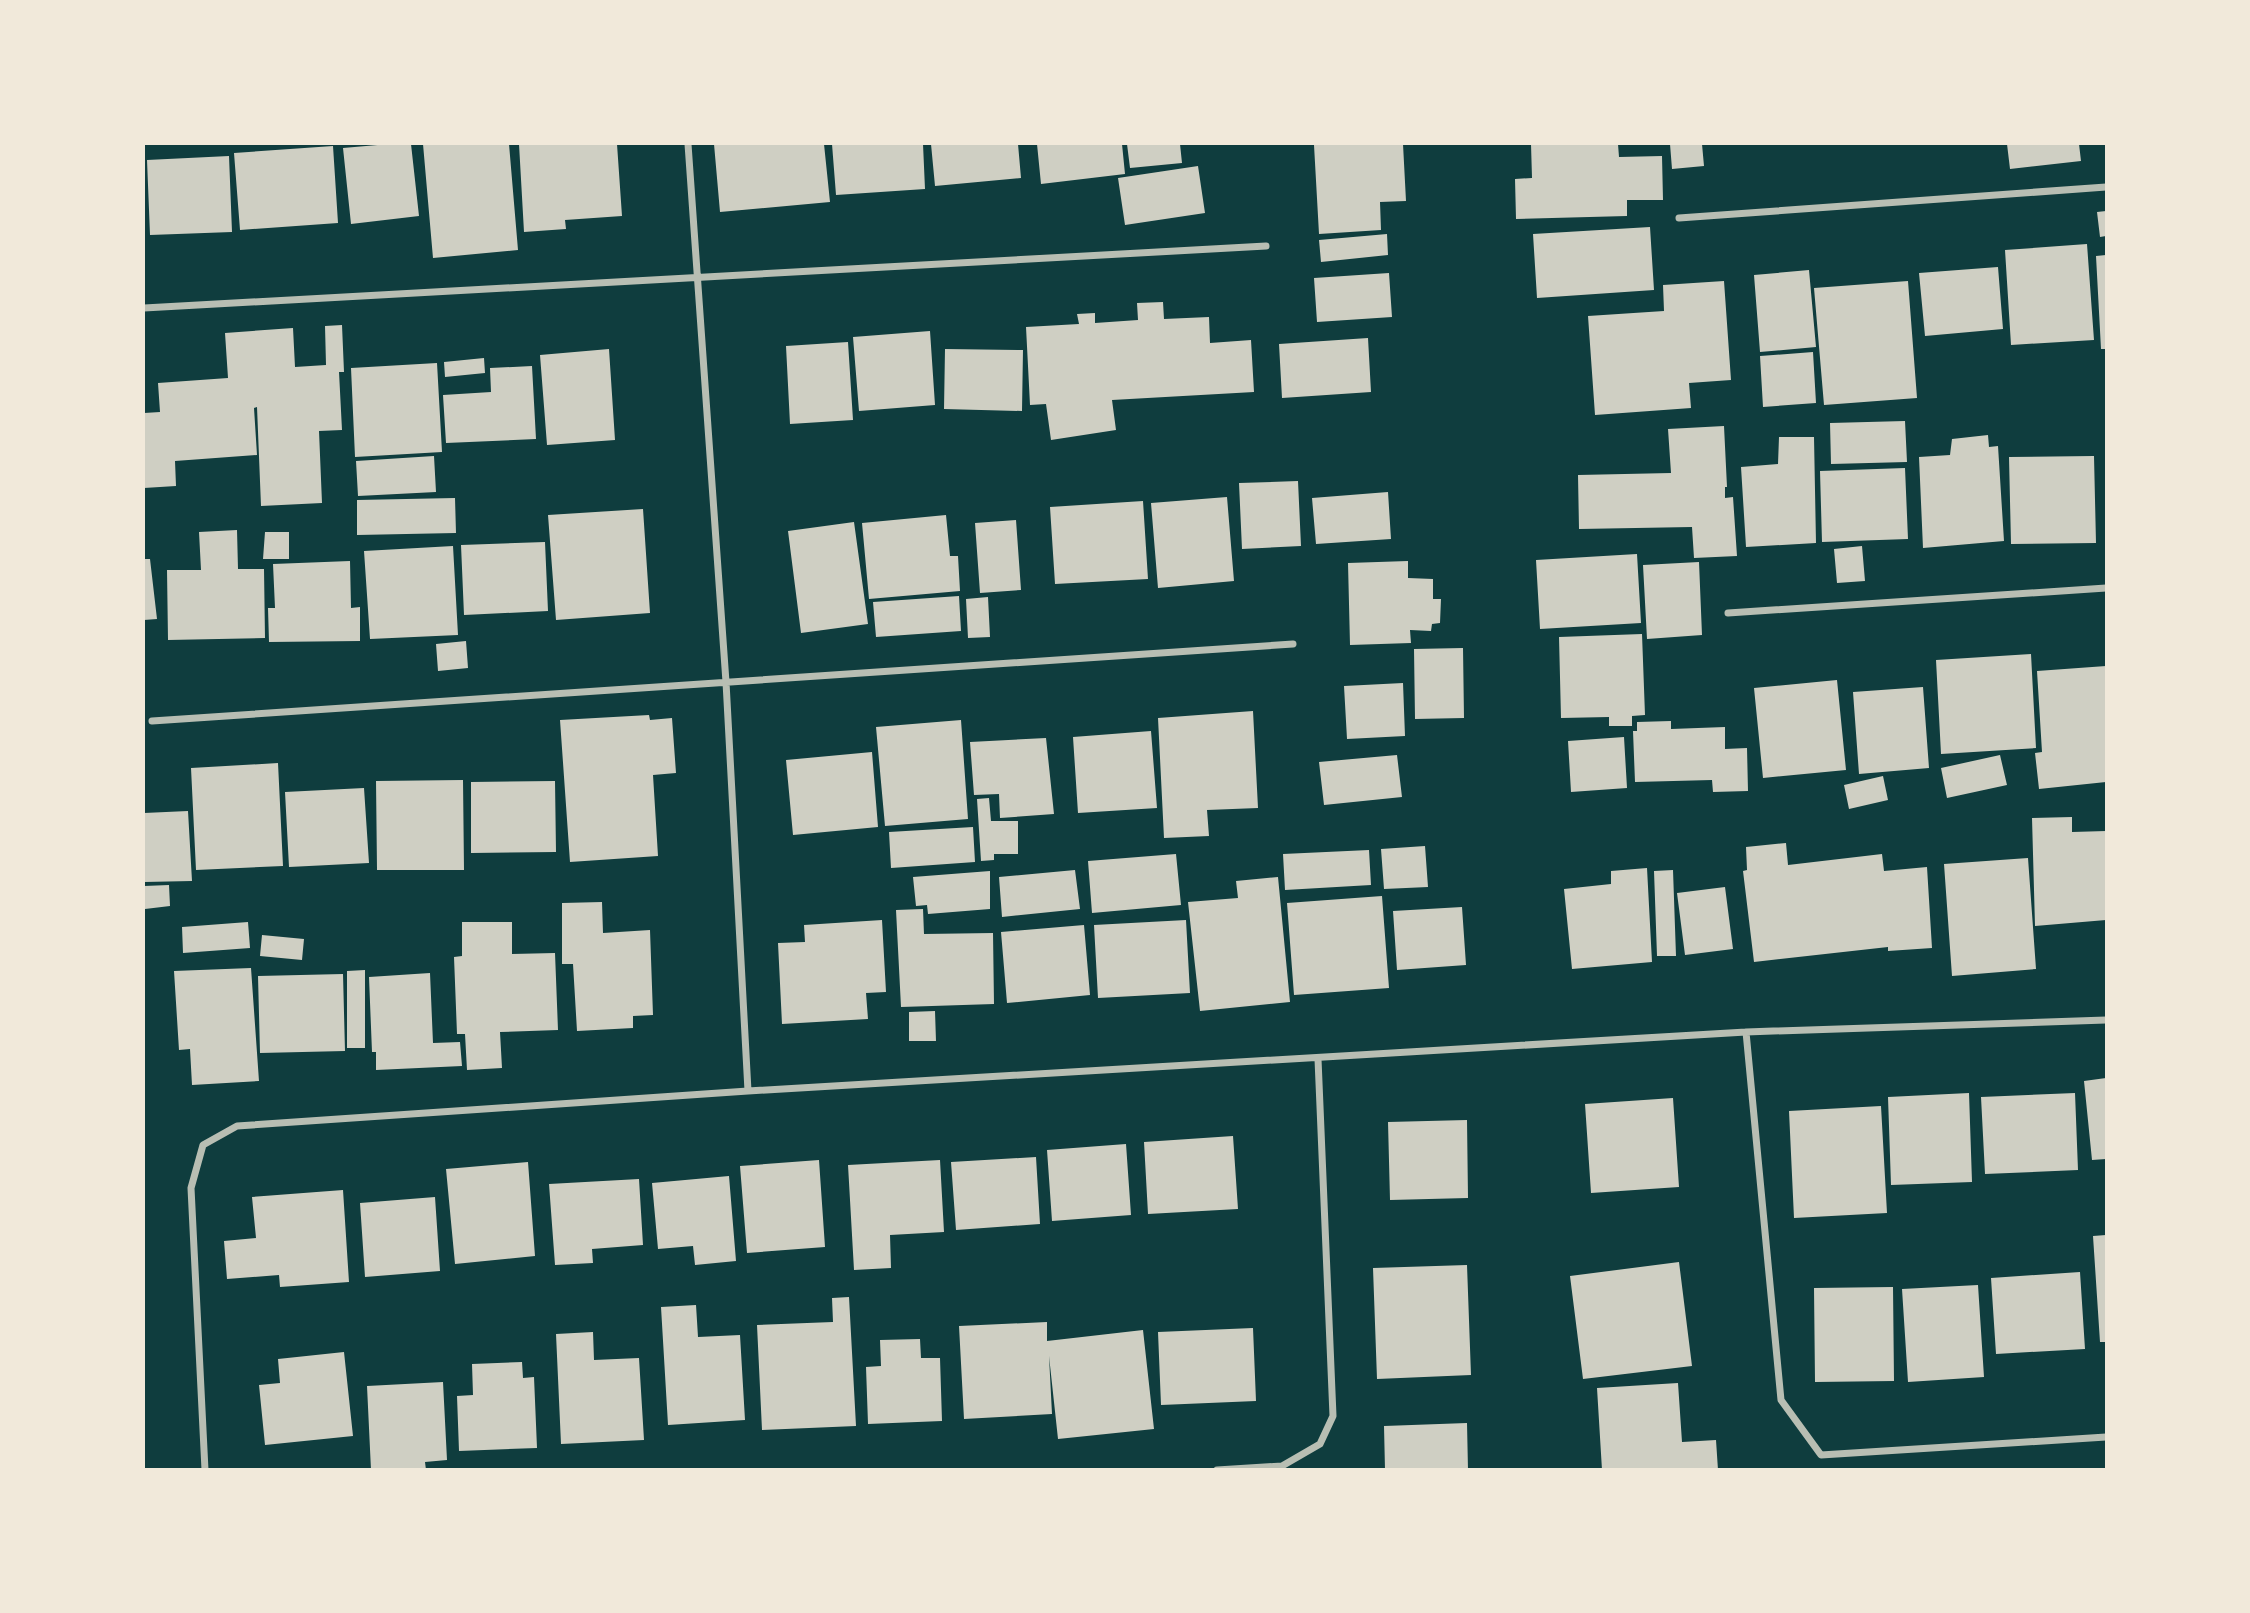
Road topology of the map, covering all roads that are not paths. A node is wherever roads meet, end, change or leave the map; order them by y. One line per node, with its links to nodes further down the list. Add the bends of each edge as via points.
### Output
1 (688, 144): 5 (street)
2 (2106, 187): 3 (street)
3 (1679, 218)
4 (1266, 246): 5 (street)
5 (699, 277): 6 (street); 10 (street)
6 (144, 308)
7 (2106, 588): 8 (street)
8 (1728, 613)
9 (1293, 644): 10 (street)
10 (726, 682): 11 (street); 15 (street)
11 (152, 721)
12 (2106, 1020): 13 (street)
13 (1746, 1032): 14 (street); 16 (street, via 1780,1401 1821,1455)
14 (1318, 1059): 15 (street); 18 (street, via 1334,1416 1320,1444 1282,1466)
15 (748, 1091): 17 (street, via 237,1126 203,1145 191,1188)
16 (2106, 1437)
17 (205, 1469)
18 (1217, 1469)

